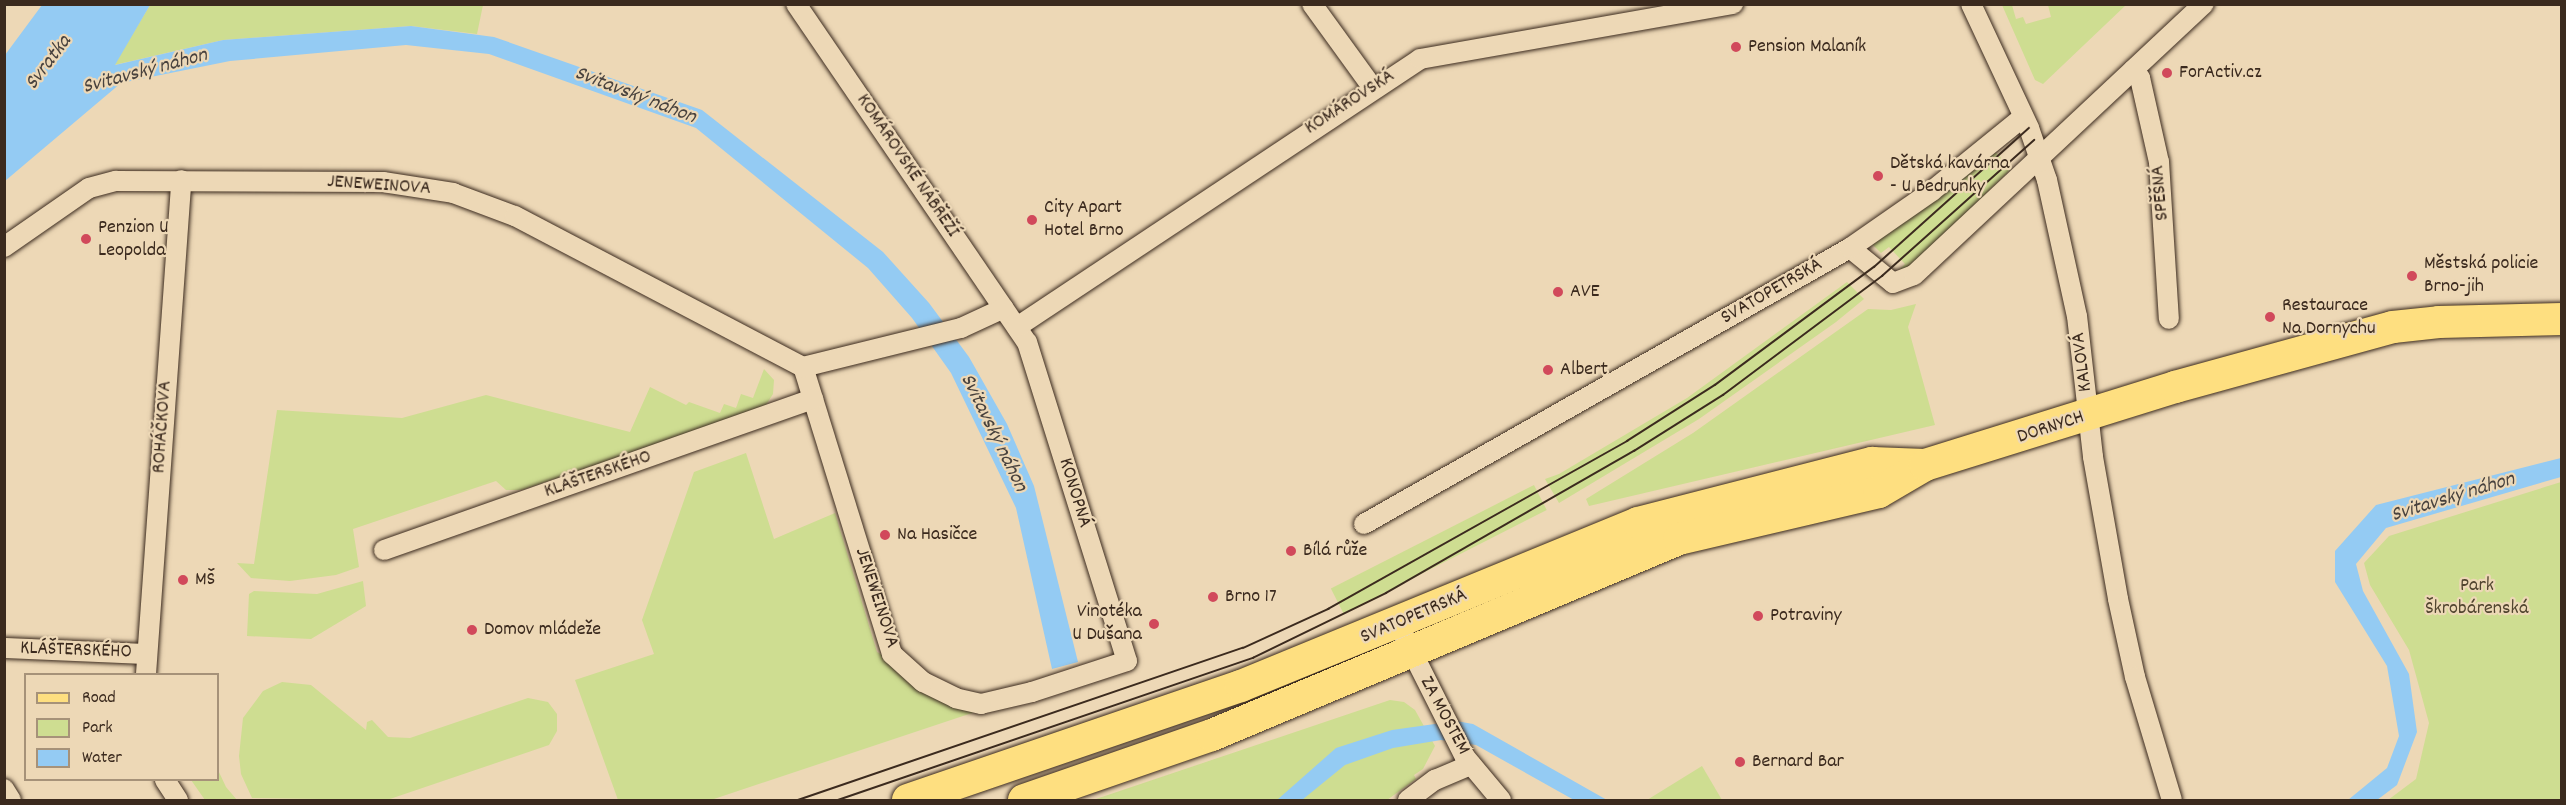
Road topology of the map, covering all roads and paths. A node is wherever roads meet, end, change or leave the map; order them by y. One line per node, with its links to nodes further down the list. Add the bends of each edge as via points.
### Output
1 (796, 4): 13 (street, KOMÁROVSKÉ NÁBŘEŽÍ)
2 (1312, 4): 7 (street)
3 (1733, 4): 7 (street, KOMÁROVSKÁ, via 1420,58)
4 (1971, 4): 8 (street, KALOVÁ)
5 (2204, 4): 6 (street)
6 (2133, 70): 9 (street); 14 (street, SPĚŠNÁ, via 2140,78 2152,123 2161,182)
7 (1372, 87): 16 (street, KOMÁROVSKÁ)
8 (2023, 117): 9 (street, KALOVÁ); 12 (street, SVATOPETRSKÁ, via 1932,191)
9 (2040, 156): 12 (street, via 1905,281 1887,281); 19 (street, KALOVÁ, via 2078,316)
10 (181, 180): 11 (street, JENEWEINOVA, via 116,181 89,188); 17 (street, JENEWEINOVA, via 383,182 453,193 515,216); 26 (street, ROHÁČKOVA)
11 (4, 248)
12 (1850, 248): 21 (street, SVATOPETRSKÁ)
13 (1004, 308): 16 (street, KOMÁROVSKÉ NÁBŘEŽÍ); 17 (street, via 961,328)
14 (2169, 319)
15 (2562, 319): 19 (main road, DORNYCH, via 2393,327)
16 (1017, 327): 27 (street, KONOPNÁ, via 1027,342)
17 (803, 367): 18 (street, JENEWEINOVA)
18 (813, 399): 22 (street, KLÁŠTERSKÉHO); 27 (street, JENEWEINOVA, via 892,654 923,682 956,698 981,704)
19 (2089, 415): 20 (main road, DORNYCH); 38 (street, KALOVÁ, via 2118,599 2135,676)
20 (1925, 465): 23 (main road, DORNYCH, via 1879,492 1679,539); 24 (main road, SVATOPETRSKÁ, via 1872,463 1672,512 1566,550)
21 (1364, 525)
22 (384, 550)
23 (1554, 589): 24 (main road, SVATOPETRSKÁ)
24 (1404, 638): 29 (street, ZA MOSTEM); 34 (main road, SVATOPETRSKÁ, via 1241,686); 35 (main road, SVATOPETRSKÁ, via 1212,735)
25 (4, 648): 26 (street, KLÁŠTERSKÉHO)
26 (147, 654): 28 (street, ROHÁČKOVA)
27 (1127, 661)
28 (146, 673)
29 (1468, 761): 36 (street); 37 (street, ZA MOSTEM)
30 (166, 781): 33 (street)
31 (4, 789): 32 (street)
32 (11, 801)
33 (178, 801)
34 (908, 801)
35 (1024, 801)
36 (1408, 801)
37 (1501, 801)
38 (2172, 801)

